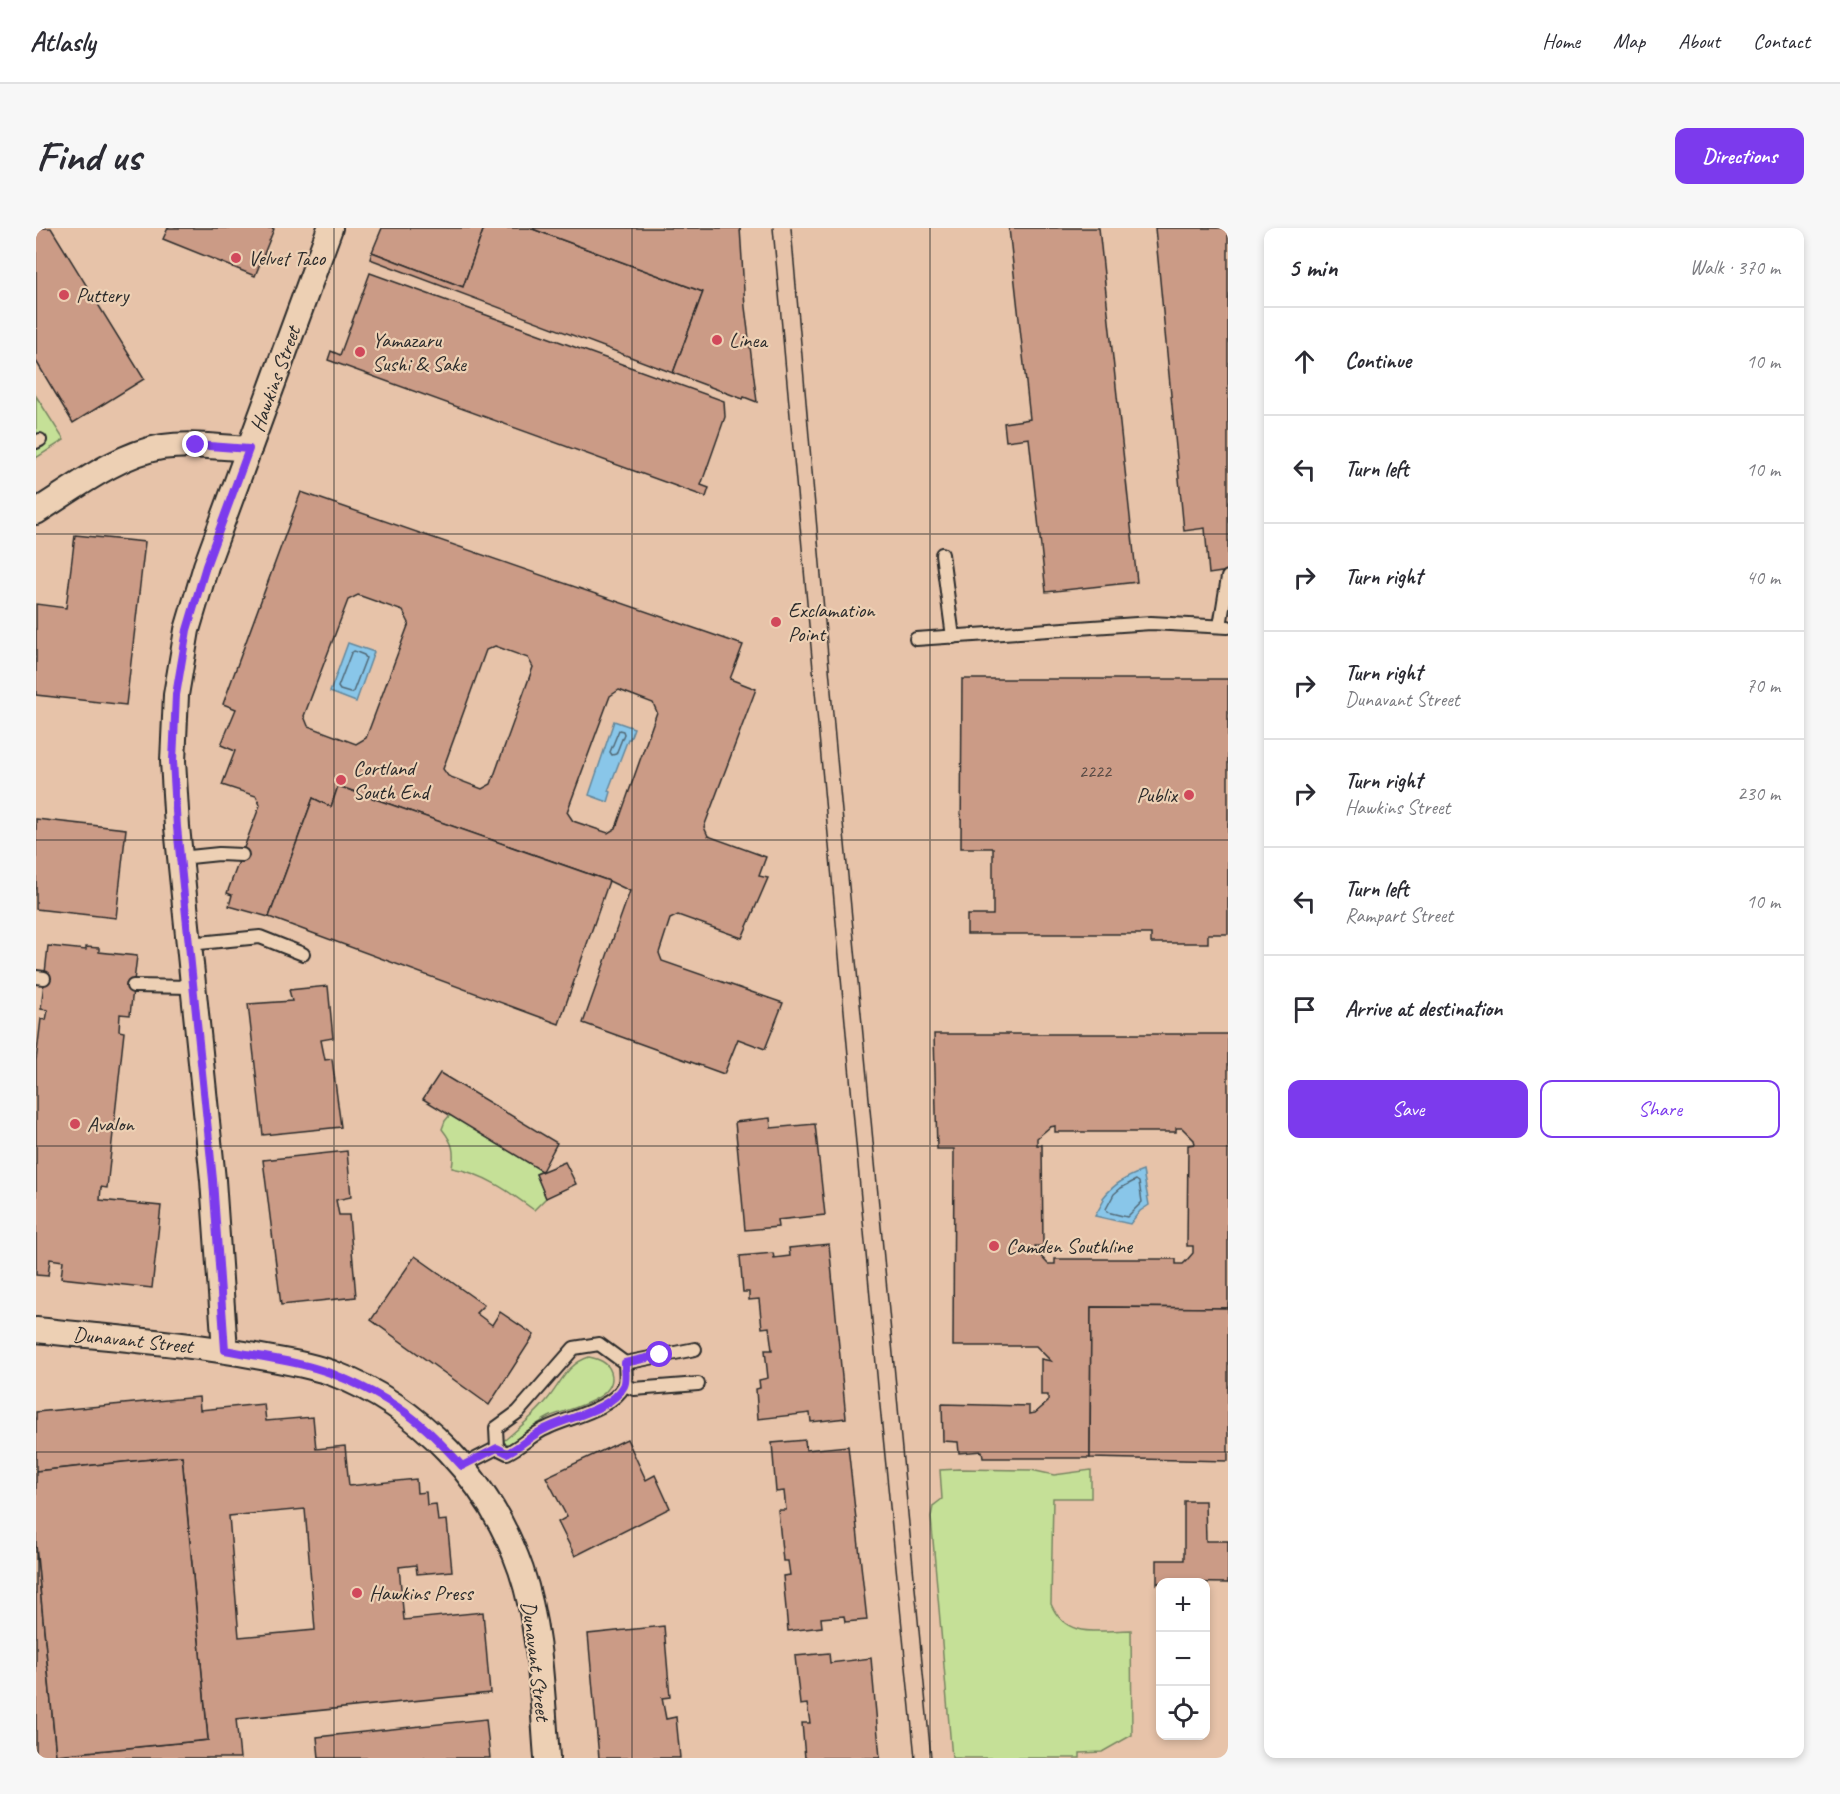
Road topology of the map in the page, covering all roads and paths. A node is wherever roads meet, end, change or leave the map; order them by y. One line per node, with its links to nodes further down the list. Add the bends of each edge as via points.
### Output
1 (330, 228): 2 (street, Hawkins Street)
2 (249, 449): 3 (street, via 196,445 144,452 105,469); 10 (street, Hawkins Street, via 187,630 178,684 173,761)
3 (36, 512)
4 (942, 554): 7 (lane)
5 (1228, 577): 6 (lane)
6 (1224, 626): 7 (lane, via 1151,622)
7 (953, 637): 8 (lane)
8 (916, 639)
9 (242, 855): 10 (lane)
10 (180, 858): 11 (street, Hawkins Street)
11 (189, 944): 12 (lane, via 260,937); 14 (street, Hawkins Street)
12 (303, 954)
13 (133, 986): 14 (lane)
14 (193, 987): 17 (street, Hawkins Street)
15 (36, 1330): 17 (street, Dunavant Street)
16 (695, 1349): 18 (lane)
17 (225, 1350): 22 (street, Dunavant Street, via 331,1373 364,1388 407,1414)
18 (625, 1363): 20 (lane); 21 (lane, via 599,1344 574,1348 518,1412 496,1428)
19 (698, 1384): 20 (lane, via 634,1389)
20 (625, 1385): 21 (lane, via 612,1400 545,1428 519,1448 507,1453)
21 (497, 1448): 22 (lane)
22 (462, 1466): 23 (street, Dunavant Street, via 486,1498 521,1569 534,1621)
23 (548, 1758)

